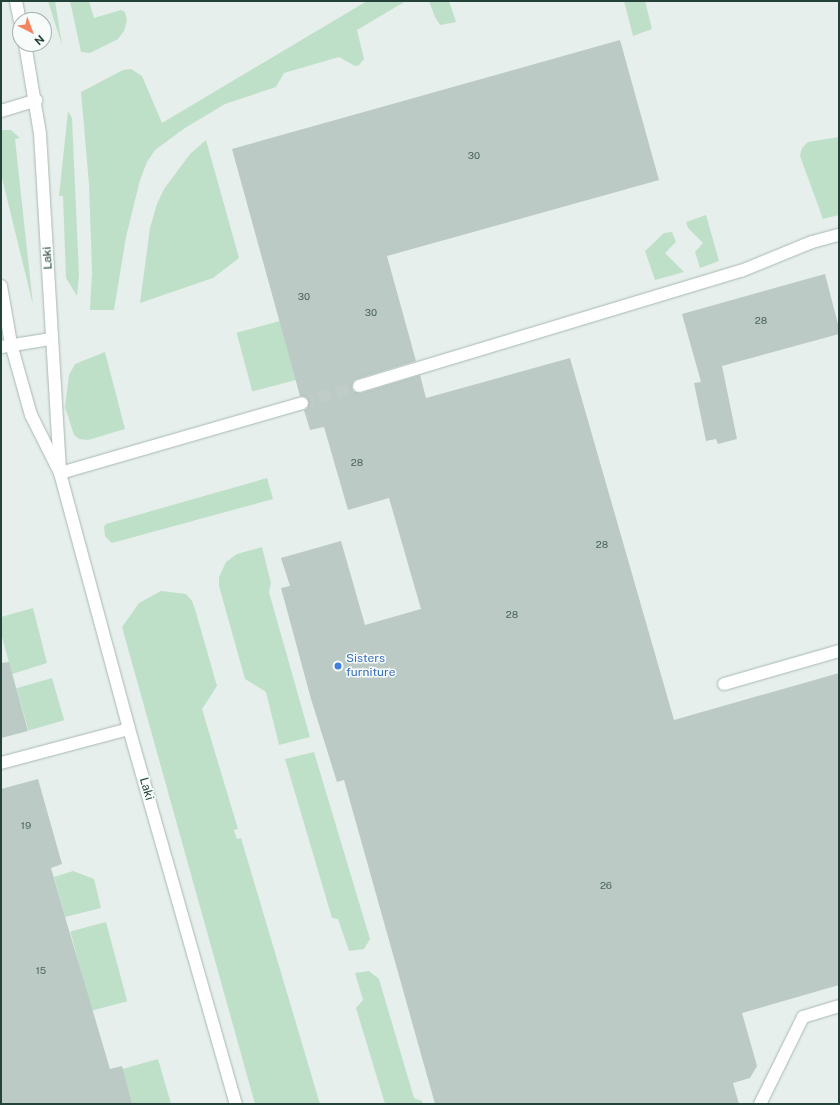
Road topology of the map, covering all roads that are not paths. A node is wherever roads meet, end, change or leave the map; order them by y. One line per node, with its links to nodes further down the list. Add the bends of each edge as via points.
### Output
1 (16, 1): 2 (street)
2 (18, 12)
3 (26, 52): 4 (street, Laki)
4 (36, 100): 5 (street); 8 (street, Laki)
5 (1, 111)
6 (839, 235): 10 (street, via 812,242 741,271)
7 (1, 286): 9 (street, Laki)
8 (51, 339): 9 (street); 12 (street, Laki)
9 (6, 346): 12 (street, Laki, via 31,415)
10 (359, 386)
11 (302, 403): 12 (street)
12 (60, 473): 15 (street, Laki)
13 (839, 651): 14 (street)
14 (724, 684)
15 (129, 729): 16 (street); 18 (street, Laki)
16 (1, 763)
17 (839, 1006): 19 (street, via 803,1017)
18 (236, 1104)
19 (760, 1104)

